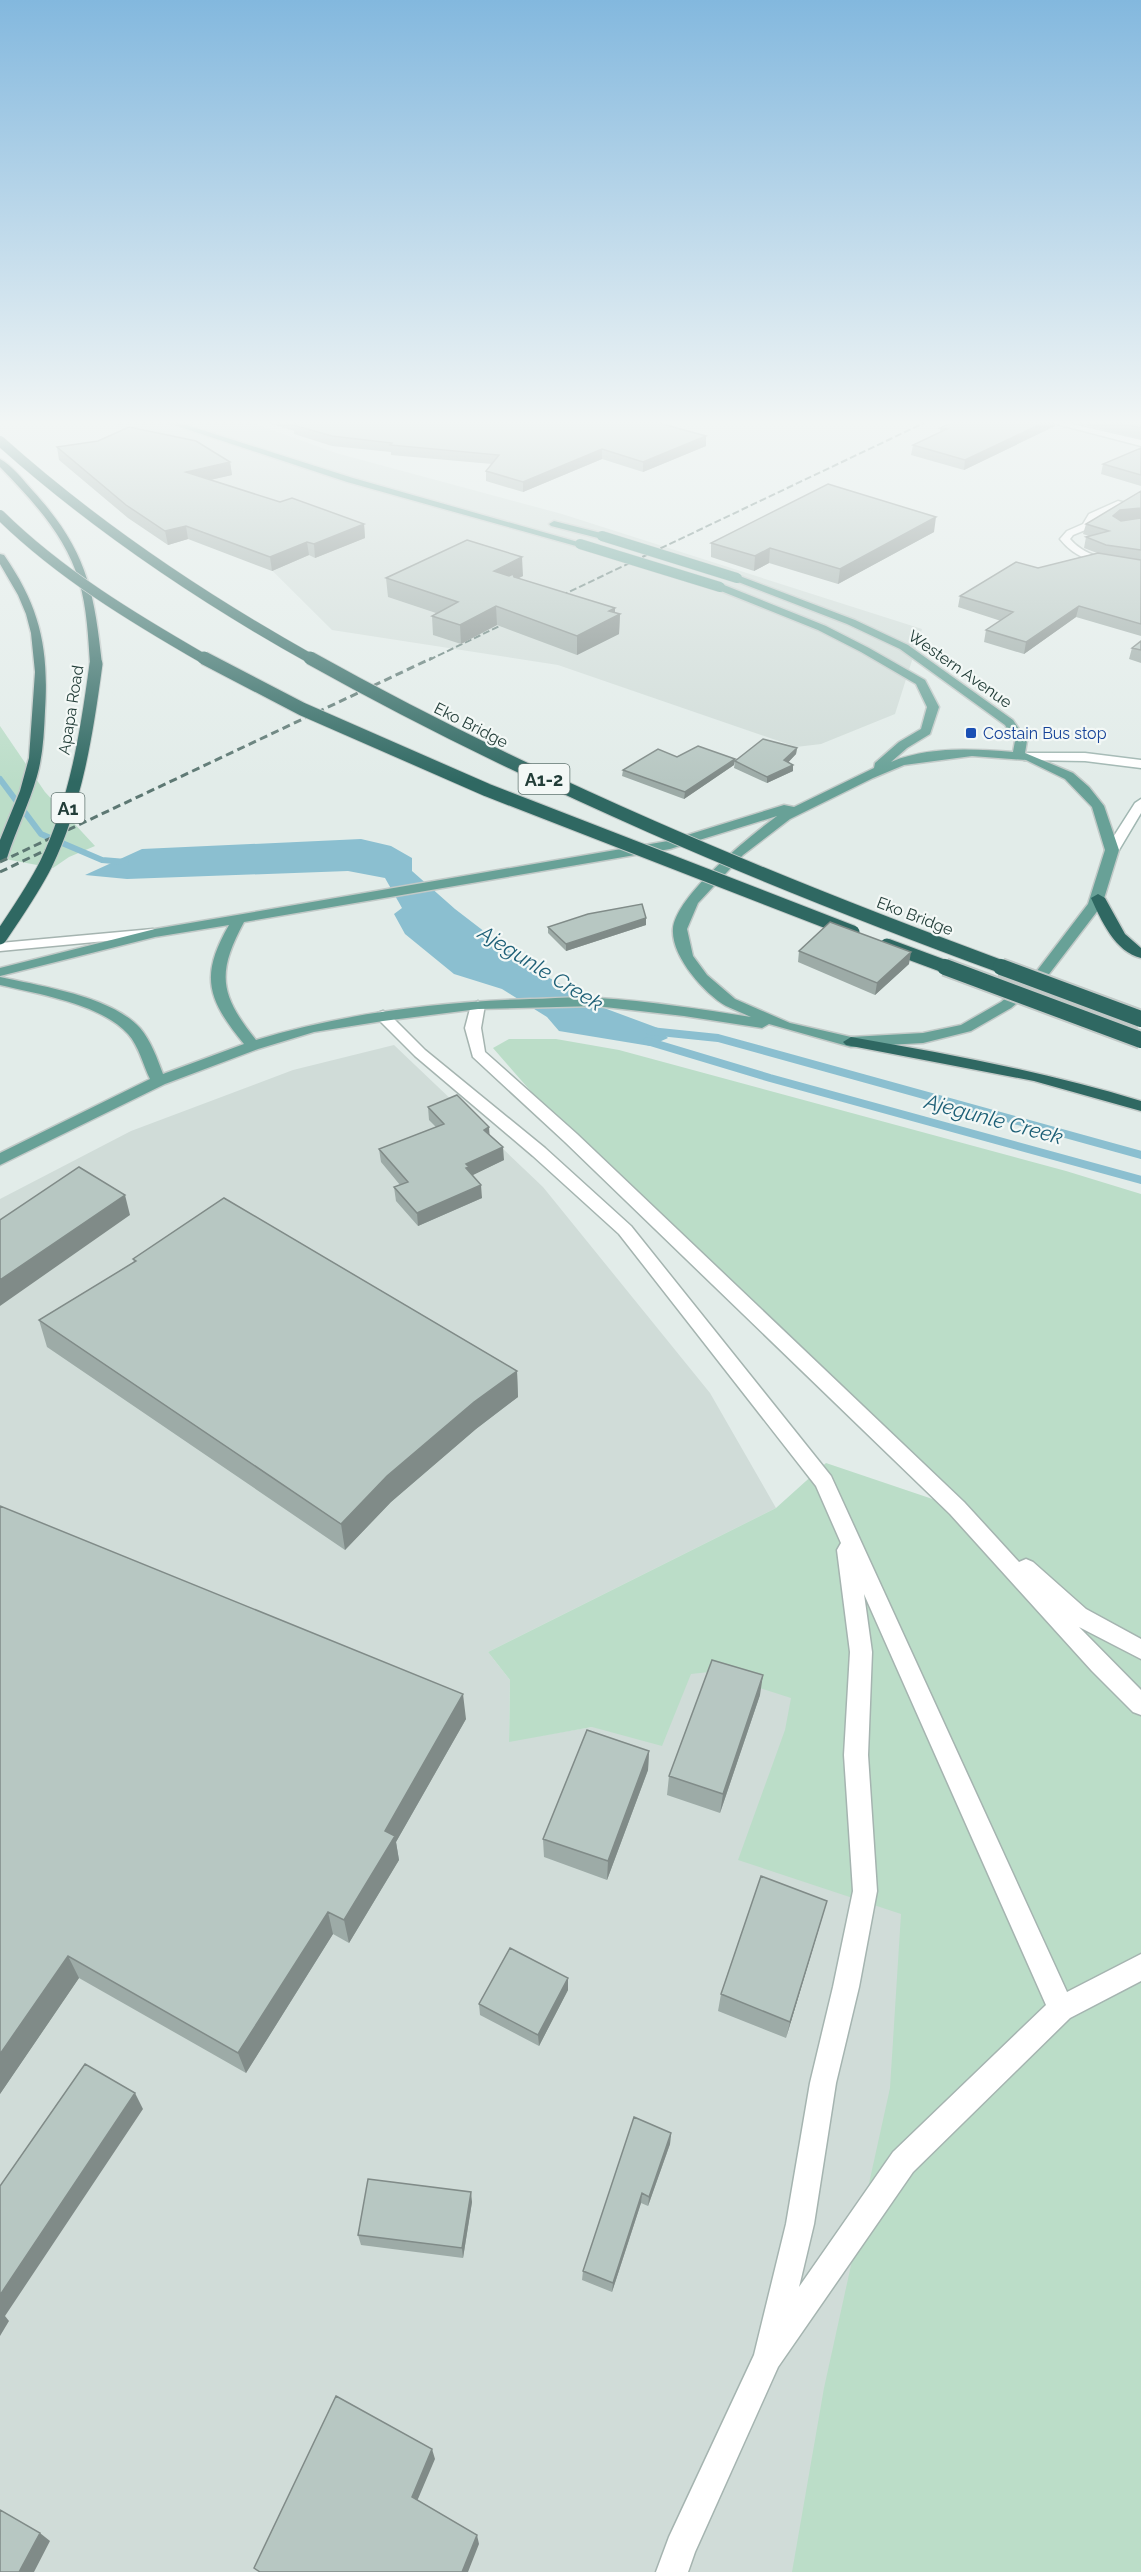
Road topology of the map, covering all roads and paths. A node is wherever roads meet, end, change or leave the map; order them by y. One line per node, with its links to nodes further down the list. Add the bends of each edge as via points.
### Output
1 (30, 542): 28 (highway, Eko Bridge / A1-2, bridge, via 60,569 168,639 280,699 459,779 613,841)
2 (65, 542): 19 (highway, Apapa Road / A1, bridge, via 81,569 91,614 96,664 89,718 72,798 49,858)
3 (124, 542): 26 (highway, Eko Bridge / A1-2, bridge, via 158,568 321,666 527,771 796,889)
4 (573, 542): 11 (main road, Western Avenue, bridge, via 720,588 822,628 921,682 933,707 926,730)
5 (621, 542): 9 (main road, Western Avenue, bridge, via 737,578 904,647 1009,723 1021,741)
6 (1067, 542): 8 (street, via 1071,548 1097,560)
7 (0, 557): 15 (highway, Apapa Road / A1, via 32,613 42,656 36,749 29,781)
8 (1141, 567)
9 (1023, 756): 10 (street, via 1085,757); 11 (main road, via 972,752 934,756 901,762); 14 (main road, via 1069,776 1085,790 1098,806)
10 (1141, 764)
11 (869, 775): 12 (main road)
12 (820, 798): 17 (main road, via 670,845); 27 (main road, via 785,816 738,852 692,902 680,929 686,956 702,978 730,1002)
13 (1141, 803): 14 (street)
14 (1112, 850): 16 (main road)
15 (0, 858)
16 (1098, 897): 21 (highway, via 1111,927 1125,944); 29 (main road, via 1038,979 1006,1005 966,1029 923,1038)
17 (239, 919): 18 (main road); 30 (main road, via 222,949 217,979 223,1004)
18 (155, 933): 20 (street); 22 (main road)
19 (0, 938)
20 (0, 947)
21 (1141, 954)
22 (0, 972)
23 (0, 981): 31 (main road, via 76,1000 107,1013 133,1030)
24 (478, 1005): 25 (main road); 27 (main road, via 596,1002); 33 (street, via 473,1028 477,1054)
25 (382, 1016): 30 (main road, via 312,1028); 34 (street, via 420,1053)
26 (1141, 1019)
27 (784, 1026): 29 (main road)
28 (1141, 1040)
29 (851, 1042): 32 (highway, via 992,1066)
30 (253, 1046): 31 (main road)
31 (159, 1081): 35 (main road)
32 (1141, 1106)
33 (571, 1138): 34 (street); 36 (street)
34 (539, 1152): 37 (street, via 625,1230 824,1482)
35 (0, 1160)
36 (957, 1508): 38 (street, via 1078,1615); 39 (street)
37 (843, 1528): 41 (street); 42 (street, via 861,1652 856,1755 865,1891 823,2083 800,2224)
38 (1141, 1650)
39 (1141, 1705)
40 (1141, 1967): 41 (street)
41 (1061, 2009): 42 (street, via 903,2162)
42 (768, 2357): 43 (street)
43 (672, 2572)

